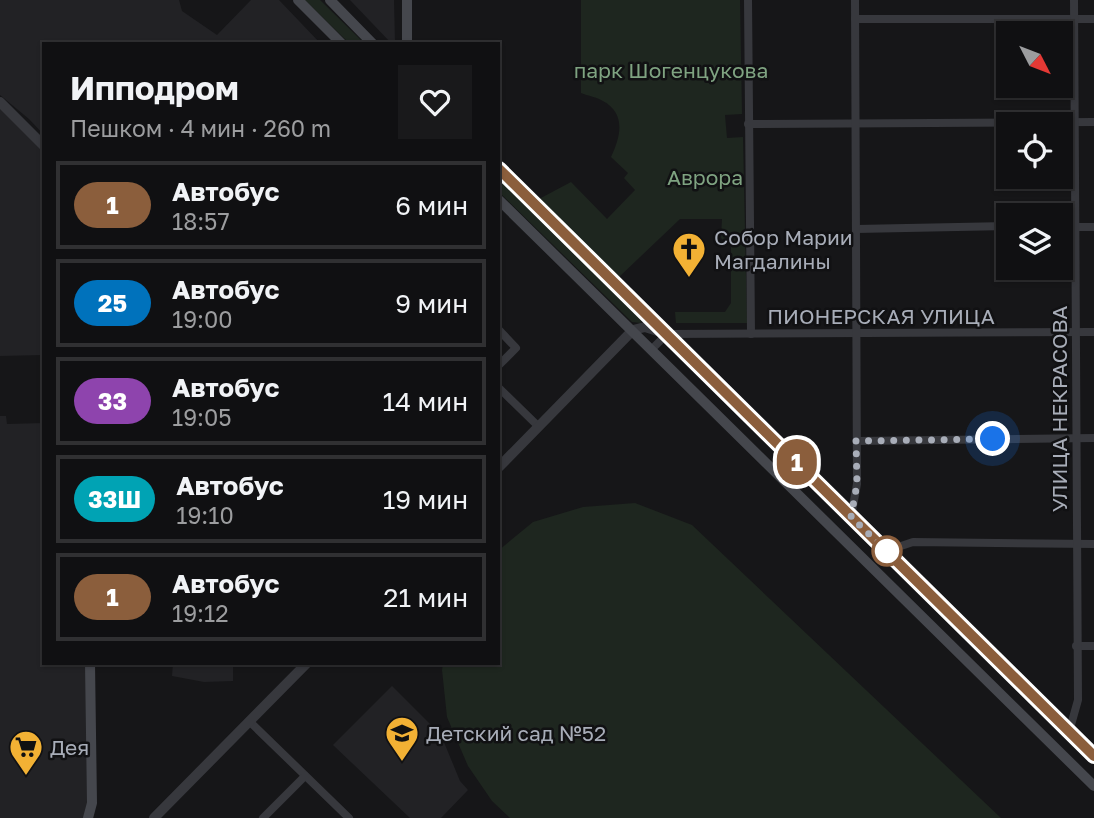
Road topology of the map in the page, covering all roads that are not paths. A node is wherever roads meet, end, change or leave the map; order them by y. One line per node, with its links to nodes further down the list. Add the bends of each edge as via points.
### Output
1 (298, 0): 10 (main road)
2 (330, 0): 11 (main road)
3 (407, 0): 12 (main road)
4 (748, 0): 16 (street)
5 (855, 0): 7 (street)
6 (1074, 0): 8 (street, УЛИЦА НЕКРАСОВА)
7 (855, 19): 8 (street); 17 (street)
8 (1074, 19): 9 (street); 15 (street, УЛИЦА НЕКРАСОВА)
9 (1094, 19)
10 (340, 42)
11 (371, 42)
12 (407, 42)
13 (0, 102): 18 (street)
14 (1094, 122): 15 (street)
15 (1076, 123): 17 (street); 22 (street, УЛИЦА НЕКРАСОВА)
16 (748, 124): 17 (street); 32 (street)
17 (855, 125): 24 (street)
18 (42, 144)
19 (500, 170): 25 (main road)
20 (500, 201): 27 (main road)
21 (996, 226): 24 (street)
22 (1076, 227): 23 (street); 29 (street, УЛИЦА НЕКРАСОВА)
23 (1094, 227)
24 (856, 229): 33 (street)
25 (648, 316): 26 (street); 31 (main road)
26 (645, 327): 27 (street); 31 (street)
27 (633, 330): 34 (main road); 37 (street)
28 (500, 331): 35 (street, via 516,348)
29 (1076, 332): 30 (street, ПИОНЕРСКАЯ УЛИЦА); 33 (street, ПИОНЕРСКАЯ УЛИЦА); 39 (street, УЛИЦА НЕКРАСОВА)
30 (1094, 332)
31 (667, 334): 32 (street, ПИОНЕРСКАЯ УЛИЦА); 34 (street); 42 (main road)
32 (751, 334): 33 (street, ПИОНЕРСКАЯ УЛИЦА)
33 (856, 334): 40 (street)
34 (652, 349): 54 (main road)
35 (500, 364)
36 (500, 389): 37 (street)
37 (538, 426): 41 (street)
38 (1094, 438): 39 (street)
39 (1075, 439): 40 (street); 43 (street, УЛИЦА НЕКРАСОВА)
40 (856, 441): 42 (street, via 857,484)
41 (500, 466)
42 (851, 517): 45 (main road)
43 (1076, 544): 44 (street); 45 (street, via 913,542); 46 (street, УЛИЦА НЕКРАСОВА)
44 (1094, 544)
45 (886, 551): 51 (main road)
46 (1076, 646): 47 (street); 51 (street, УЛИЦА НЕКРАСОВА, via 1077,701)
47 (1094, 646)
48 (90, 665): 55 (main road)
49 (305, 665): 50 (street)
50 (249, 721): 53 (street); 58 (street)
51 (1069, 732): 52 (main road)
52 (1092, 752)
53 (305, 776): 59 (street); 60 (street)
54 (1094, 786)
55 (92, 803): 56 (main road); 57 (main road)
56 (88, 818)
57 (98, 818)
58 (154, 818)
59 (263, 818)
60 (349, 818)

